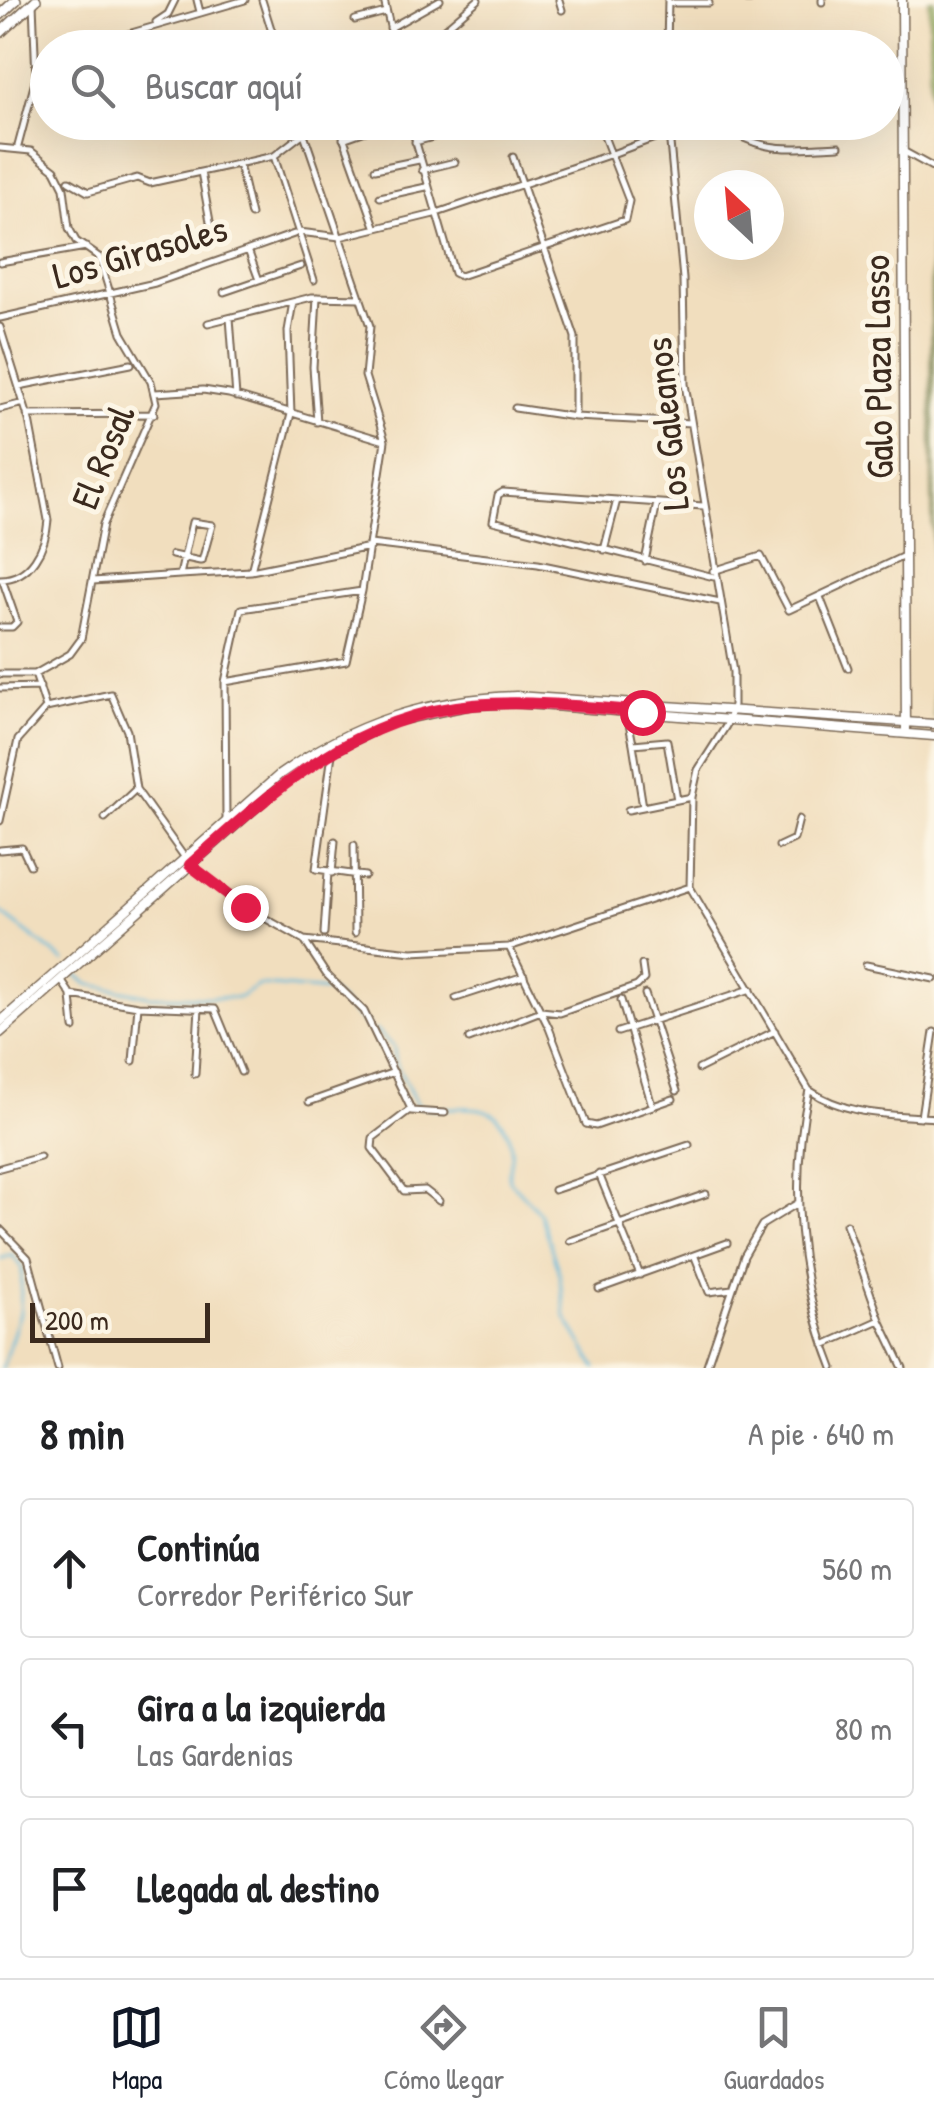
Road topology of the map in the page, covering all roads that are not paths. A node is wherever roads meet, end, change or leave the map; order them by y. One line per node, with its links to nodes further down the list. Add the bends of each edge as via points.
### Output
1 (176, 0): 20 (street, via 168,14)
2 (197, 0): 16 (street)
3 (215, 0): 14 (street)
4 (245, 0): 14 (street)
5 (262, 0): 23 (street)
6 (384, 0): 17 (street)
7 (440, 0): 19 (street)
8 (478, 0): 24 (street)
9 (559, 0): 15 (street)
10 (902, 0): 26 (main road, Galo Plaza Lasso)
11 (34, 1): 21 (street); 27 (highway)
12 (668, 1): 13 (street); 25 (street)
13 (709, 3)
14 (217, 8): 16 (street)
15 (562, 10)
16 (200, 12): 20 (street)
17 (387, 12): 18 (street); 19 (street)
18 (355, 20)
19 (390, 28)
20 (140, 29): 22 (street)
21 (36, 30)
22 (137, 30)
23 (271, 30)
24 (443, 30)
25 (667, 30)
26 (902, 30)
27 (0, 33)
28 (30, 94): 39 (street)
29 (296, 140): 44 (street)
30 (306, 140): 62 (street)
31 (345, 140): 59 (street)
32 (422, 140): 38 (street)
33 (606, 140): 43 (street)
34 (649, 140): 43 (street)
35 (669, 140): 91 (street, Los Galeanos)
36 (743, 140): 40 (street, via 786,148)
37 (904, 140): 42 (main road, Galo Plaza Lasso)
38 (415, 142): 46 (street)
39 (18, 146): 41 (street); 63 (street, El Rosal, via 55,170 69,228)
40 (840, 146)
41 (0, 148)
42 (904, 151): 49 (street); 98 (main road, Galo Plaza Lasso)
43 (612, 154): 54 (street); 64 (street, via 628,214 619,224)
44 (274, 156): 48 (street); 61 (street)
45 (513, 157): 54 (street)
46 (419, 160): 50 (street); 51 (street)
47 (455, 162): 51 (street)
48 (239, 164): 52 (street); 58 (street)
49 (934, 168)
50 (375, 169)
51 (422, 170): 55 (street)
52 (201, 172): 53 (street, via 150,183 132,179 88,192); 60 (street)
53 (69, 181)
54 (522, 184): 57 (street); 64 (street)
55 (426, 187): 56 (street); 57 (street)
56 (380, 198)
57 (434, 214): 59 (street); 64 (street, via 456,276)
58 (251, 216)
59 (375, 226): 62 (street)
60 (211, 227)
61 (296, 233): 62 (street); 65 (street, Los Girasoles); 69 (street)
62 (340, 237): 73 (street)
63 (86, 246): 66 (street); 71 (street, El Rosal, via 99,257)
64 (548, 248): 89 (street, via 575,337)
65 (248, 250): 68 (street); 71 (street, Los Girasoles)
66 (0, 262)
67 (301, 266): 68 (street)
68 (259, 280): 70 (street)
69 (314, 280)
70 (224, 292)
71 (110, 293): 75 (street, Los Girasoles); 81 (street, El Rosal, via 122,333)
72 (317, 297): 73 (street); 74 (street); 90 (street)
73 (361, 298): 92 (street, via 370,326 366,376)
74 (293, 302): 76 (street); 88 (street)
75 (0, 318)
76 (230, 318): 77 (street); 82 (street)
77 (208, 324)
78 (0, 327): 80 (street)
79 (131, 364): 80 (street)
80 (19, 386): 83 (street)
81 (155, 393): 82 (street, via 203,390); 87 (street, El Rosal)
82 (236, 397): 88 (street)
83 (24, 404): 85 (street); 86 (street)
84 (515, 408): 89 (street)
85 (0, 409)
86 (27, 414): 87 (street); 105 (street, via 47,536 24,571)
87 (154, 414): 106 (street, El Rosal, via 107,514)
88 (291, 414): 90 (street); 102 (street)
89 (575, 417): 91 (street)
90 (317, 422): 92 (street)
91 (692, 423): 95 (street, Los Galeanos)
92 (384, 440): 96 (street)
93 (617, 500): 94 (street); 97 (street); 97 (street, via 498,495 493,523)
94 (657, 503): 95 (street); 101 (street)
95 (704, 506): 103 (street, Los Galeanos)
96 (370, 546): 102 (street); 107 (street); 109 (street, via 538,564)
97 (604, 550): 101 (street)
98 (907, 554): 108 (street); 119 (main road, Galo Plaza Lasso)
99 (172, 555): 100 (street)
100 (183, 557): 100 (street, via 204,559 212,525 192,522); 104 (street)
101 (644, 562): 103 (street)
102 (251, 570): 104 (street)
103 (713, 574): 108 (street, via 761,556 786,610); 109 (street, Los Galeanos)
104 (180, 575): 106 (street)
105 (1, 579): 110 (street, via 17,622)
106 (93, 581): 113 (street, El Rosal, via 76,648)
107 (362, 591): 114 (street, via 346,661); 114 (street, via 241,609)
108 (820, 596): 111 (street)
109 (720, 602): 118 (street, Los Galeanos, via 731,650)
110 (0, 627)
111 (848, 668)
112 (0, 674): 113 (street)
113 (35, 674): 115 (street)
114 (225, 682): 132 (street)
115 (40, 687): 116 (street); 117 (street)
116 (0, 688)
117 (46, 708): 126 (street, via 111,694 127,731); 134 (street, via 18,740)
118 (730, 713): 119 (main road); 122 (main road); 125 (main road, via 470,705 390,722); 127 (street, via 698,770); 132 (main road, via 516,696 424,706 312,752)
119 (906, 722): 121 (main road); 122 (main road, Galo Plaza Lasso)
120 (629, 724): 124 (street)
121 (934, 724)
122 (906, 733): 123 (main road)
123 (934, 736)
124 (633, 744): 128 (street, via 667,741); 129 (street)
125 (332, 751): 139 (main road); 141 (street, via 316,865)
126 (136, 789): 131 (street); 139 (street)
127 (692, 796): 128 (street); 144 (street)
128 (677, 800): 129 (street)
129 (643, 807): 130 (street)
130 (628, 810)
131 (105, 818)
132 (226, 819): 139 (main road)
133 (800, 820): 137 (street, via 794,839)
134 (0, 821)
135 (335, 842): 141 (street)
136 (354, 845): 142 (street)
137 (779, 846)
138 (0, 850): 140 (street, via 22,848)
139 (188, 860): 147 (street, via 245,907); 153 (main road); 163 (main road)
140 (30, 865)
141 (330, 873): 142 (street); 145 (street)
142 (354, 876): 143 (street); 146 (street)
143 (365, 876)
144 (690, 887): 148 (street); 154 (street)
145 (324, 933)
146 (355, 934)
147 (304, 940): 148 (street, via 412,952); 175 (street, via 326,974 364,1011)
148 (509, 947): 151 (street)
149 (642, 965): 161 (street, via 644,980 637,986 560,1014)
150 (866, 965): 152 (street)
151 (524, 976): 157 (street); 161 (street)
152 (934, 979)
153 (60, 980): 156 (street); 169 (main road)
154 (750, 989): 162 (street); 166 (street)
155 (644, 994): 162 (street)
156 (71, 995): 159 (street); 164 (street)
157 (456, 998)
158 (621, 1000): 165 (street)
159 (138, 1006): 160 (street); 171 (street)
160 (199, 1008): 174 (street, via 218,1012); 176 (street)
161 (541, 1011): 170 (street); 179 (street, via 590,1127)
162 (654, 1020): 165 (street); 178 (street)
163 (0, 1022)
164 (74, 1028)
165 (629, 1028): 167 (street); 181 (street)
166 (775, 1030): 172 (street); 177 (street)
167 (618, 1032)
168 (934, 1032): 173 (street)
169 (0, 1033)
170 (468, 1039)
171 (133, 1062)
172 (699, 1069)
173 (931, 1070): 184 (street)
174 (241, 1072)
175 (394, 1072): 180 (street); 182 (street)
176 (195, 1074)
177 (809, 1090): 184 (street, via 840,1108); 193 (street)
178 (677, 1091)
179 (673, 1098)
180 (309, 1102)
181 (651, 1102)
182 (411, 1111): 183 (street); 192 (street, via 373,1138 372,1148 404,1192 425,1190)
183 (444, 1114)
184 (921, 1117): 185 (street)
185 (934, 1118)
186 (689, 1145): 189 (street)
187 (40, 1157): 188 (street)
188 (0, 1168)
189 (599, 1174): 190 (street); 194 (street)
190 (554, 1190)
191 (706, 1194): 194 (street)
192 (439, 1201)
193 (798, 1203): 201 (street, via 762,1225); 204 (street, via 812,1308)
194 (620, 1224): 197 (street); 200 (street)
195 (846, 1224): 203 (street)
196 (0, 1229): 205 (street, via 28,1258)
197 (570, 1241)
198 (726, 1243): 199 (street)
199 (695, 1256): 200 (street); 201 (street, via 709,1292)
200 (640, 1275): 202 (street)
201 (732, 1289): 206 (street)
202 (599, 1290)
203 (880, 1320): 204 (street); 208 (street)
204 (824, 1346): 207 (street)
205 (58, 1368)
206 (706, 1368)
207 (833, 1368)
208 (904, 1368)

